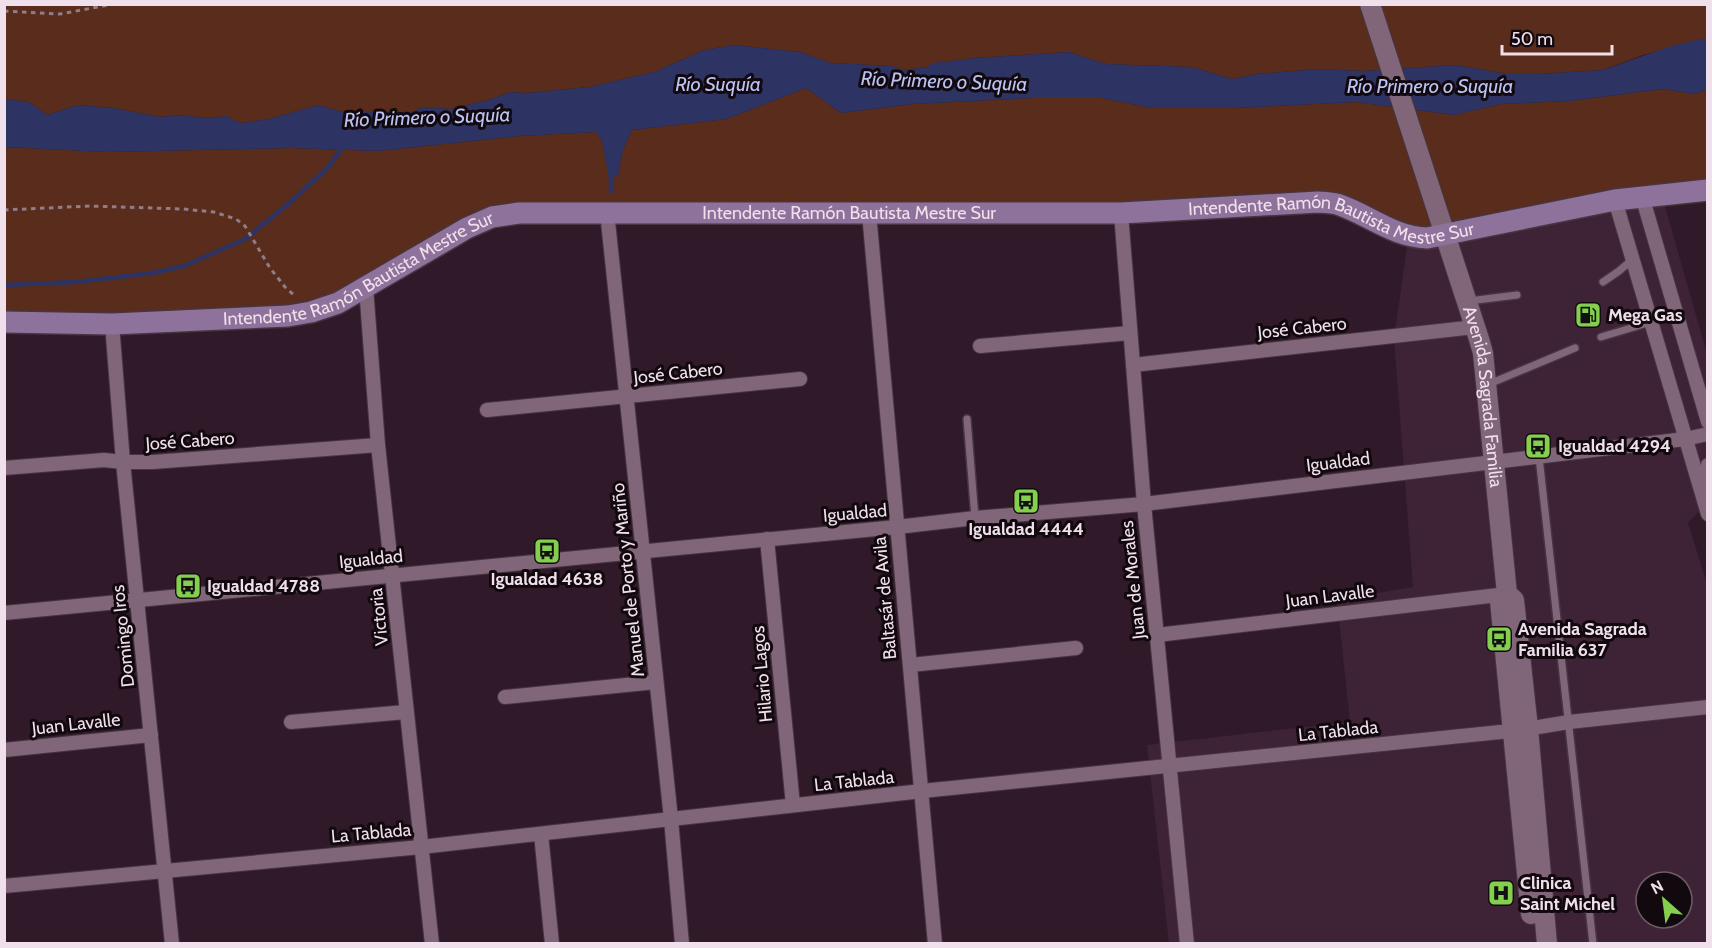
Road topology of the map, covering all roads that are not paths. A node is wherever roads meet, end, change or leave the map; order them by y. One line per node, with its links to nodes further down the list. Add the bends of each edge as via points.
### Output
1 (1371, 4): 8 (main road, Avenida Sagrada Familia)
2 (1707, 190): 3 (main road, Intendente Ramón Bautista Mestre Sur)
3 (1642, 196): 4 (main road, Intendente Ramón Bautista Mestre Sur); 28 (street)
4 (1615, 200): 8 (main road, Intendente Ramón Bautista Mestre Sur); 9 (street)
5 (607, 212): 6 (main road, Intendente Ramón Bautista Mestre Sur); 11 (main road, Intendente Ramón Bautista Mestre Sur, via 519,213 492,218 467,228); 25 (street, Manuel de Porto y Mariño)
6 (869, 213): 7 (main road, Intendente Ramón Bautista Mestre Sur); 40 (street, Baltasár de Avila)
7 (1121, 213): 8 (main road, Intendente Ramón Bautista Mestre Sur, via 1318,202 1335,204 1401,235); 18 (street, Juan de Morales)
8 (1445, 235): 13 (main road, Avenida Sagrada Familia)
9 (1633, 259): 10 (lane); 15 (street)
10 (1603, 282)
11 (366, 287): 16 (main road, Intendente Ramón Bautista Mestre Sur, via 338,303 288,316); 31 (street, Victoria)
12 (1517, 295): 13 (lane)
13 (1467, 301): 17 (main road, Avenida Sagrada Familia)
14 (4, 322): 16 (main road, Intendente Ramón Bautista Mestre Sur)
15 (1651, 322): 19 (lane); 30 (street)
16 (112, 324): 34 (street, Domingo Iros)
17 (1475, 327): 22 (street, José Cabero); 24 (main road, Avenida Sagrada Familia, via 1483,353)
18 (1130, 333): 20 (street); 22 (street, Juan de Morales)
19 (1601, 338)
20 (980, 346)
21 (1575, 348): 24 (lane)
22 (1133, 365): 37 (street, Juan de Morales)
23 (800, 379): 25 (street, José Cabero)
24 (1486, 385): 33 (main road, Avenida Sagrada Familia)
25 (627, 396): 26 (street, José Cabero); 42 (street, Manuel de Porto y Mariño)
26 (487, 410)
27 (967, 418): 39 (lane)
28 (1707, 422)
29 (1707, 434): 30 (street, Igualdad)
30 (1685, 440): 32 (street, Igualdad); 38 (street)
31 (378, 445): 34 (street, José Cabero); 43 (street, Victoria)
32 (1539, 457): 33 (street, Igualdad); 55 (lane)
33 (1494, 461): 37 (street, Igualdad); 44 (main road, Avenida Sagrada Familia)
34 (123, 462): 36 (street, José Cabero); 45 (street, Domingo Iros)
35 (1707, 465): 38 (street)
36 (4, 468)
37 (1144, 504): 39 (street, Igualdad); 47 (street, Juan de Morales)
38 (1706, 505)
39 (975, 518): 40 (street, Igualdad)
40 (897, 527): 41 (street, Igualdad); 49 (street, Baltasár de Avila)
41 (767, 539): 42 (street, Igualdad); 61 (street, Hilario Lagos)
42 (643, 551): 43 (street, Igualdad); 50 (street, Manuel de Porto y Mariño)
43 (392, 575): 45 (street, Igualdad); 53 (street, Victoria)
44 (1506, 594): 47 (street, Juan Lavalle); 56 (main road, Avenida Sagrada Familia, via 1514,600)
45 (138, 600): 46 (street, Igualdad); 57 (street, Domingo Iros)
46 (4, 613)
47 (1157, 635): 59 (street, Juan de Morales)
48 (1076, 648): 49 (street)
49 (910, 665): 60 (street, Baltasár de Avila)
50 (656, 682): 51 (street); 62 (street, Manuel de Porto y Mariño)
51 (504, 697)
52 (1707, 707): 55 (street, La Tablada)
53 (406, 712): 54 (street); 64 (street, Victoria)
54 (291, 722)
55 (1569, 722): 56 (street, La Tablada); 75 (lane)
56 (1520, 730): 59 (street, La Tablada); 73 (main road, Avenida Sagrada Familia); 74 (main road, Avenida Sagrada Familia)
57 (151, 735): 58 (street, Juan Lavalle); 65 (street, Domingo Iros)
58 (4, 750)
59 (1169, 766): 60 (street, La Tablada); 72 (street, Juan de Morales)
60 (922, 791): 61 (street, La Tablada); 71 (street, Baltasár de Avila)
61 (793, 806): 62 (street, La Tablada)
62 (671, 819): 63 (street, La Tablada); 70 (street, Manuel de Porto y Mariño)
63 (541, 834): 64 (street, La Tablada); 69 (street)
64 (421, 847): 65 (street, La Tablada); 68 (street, Victoria)
65 (165, 870): 66 (street, La Tablada); 67 (street, Domingo Iros)
66 (4, 886)
67 (172, 944)
68 (432, 944)
69 (552, 944)
70 (682, 944)
71 (935, 944)
72 (1187, 944)
73 (1534, 944)
74 (1547, 944)
75 (1593, 944)

